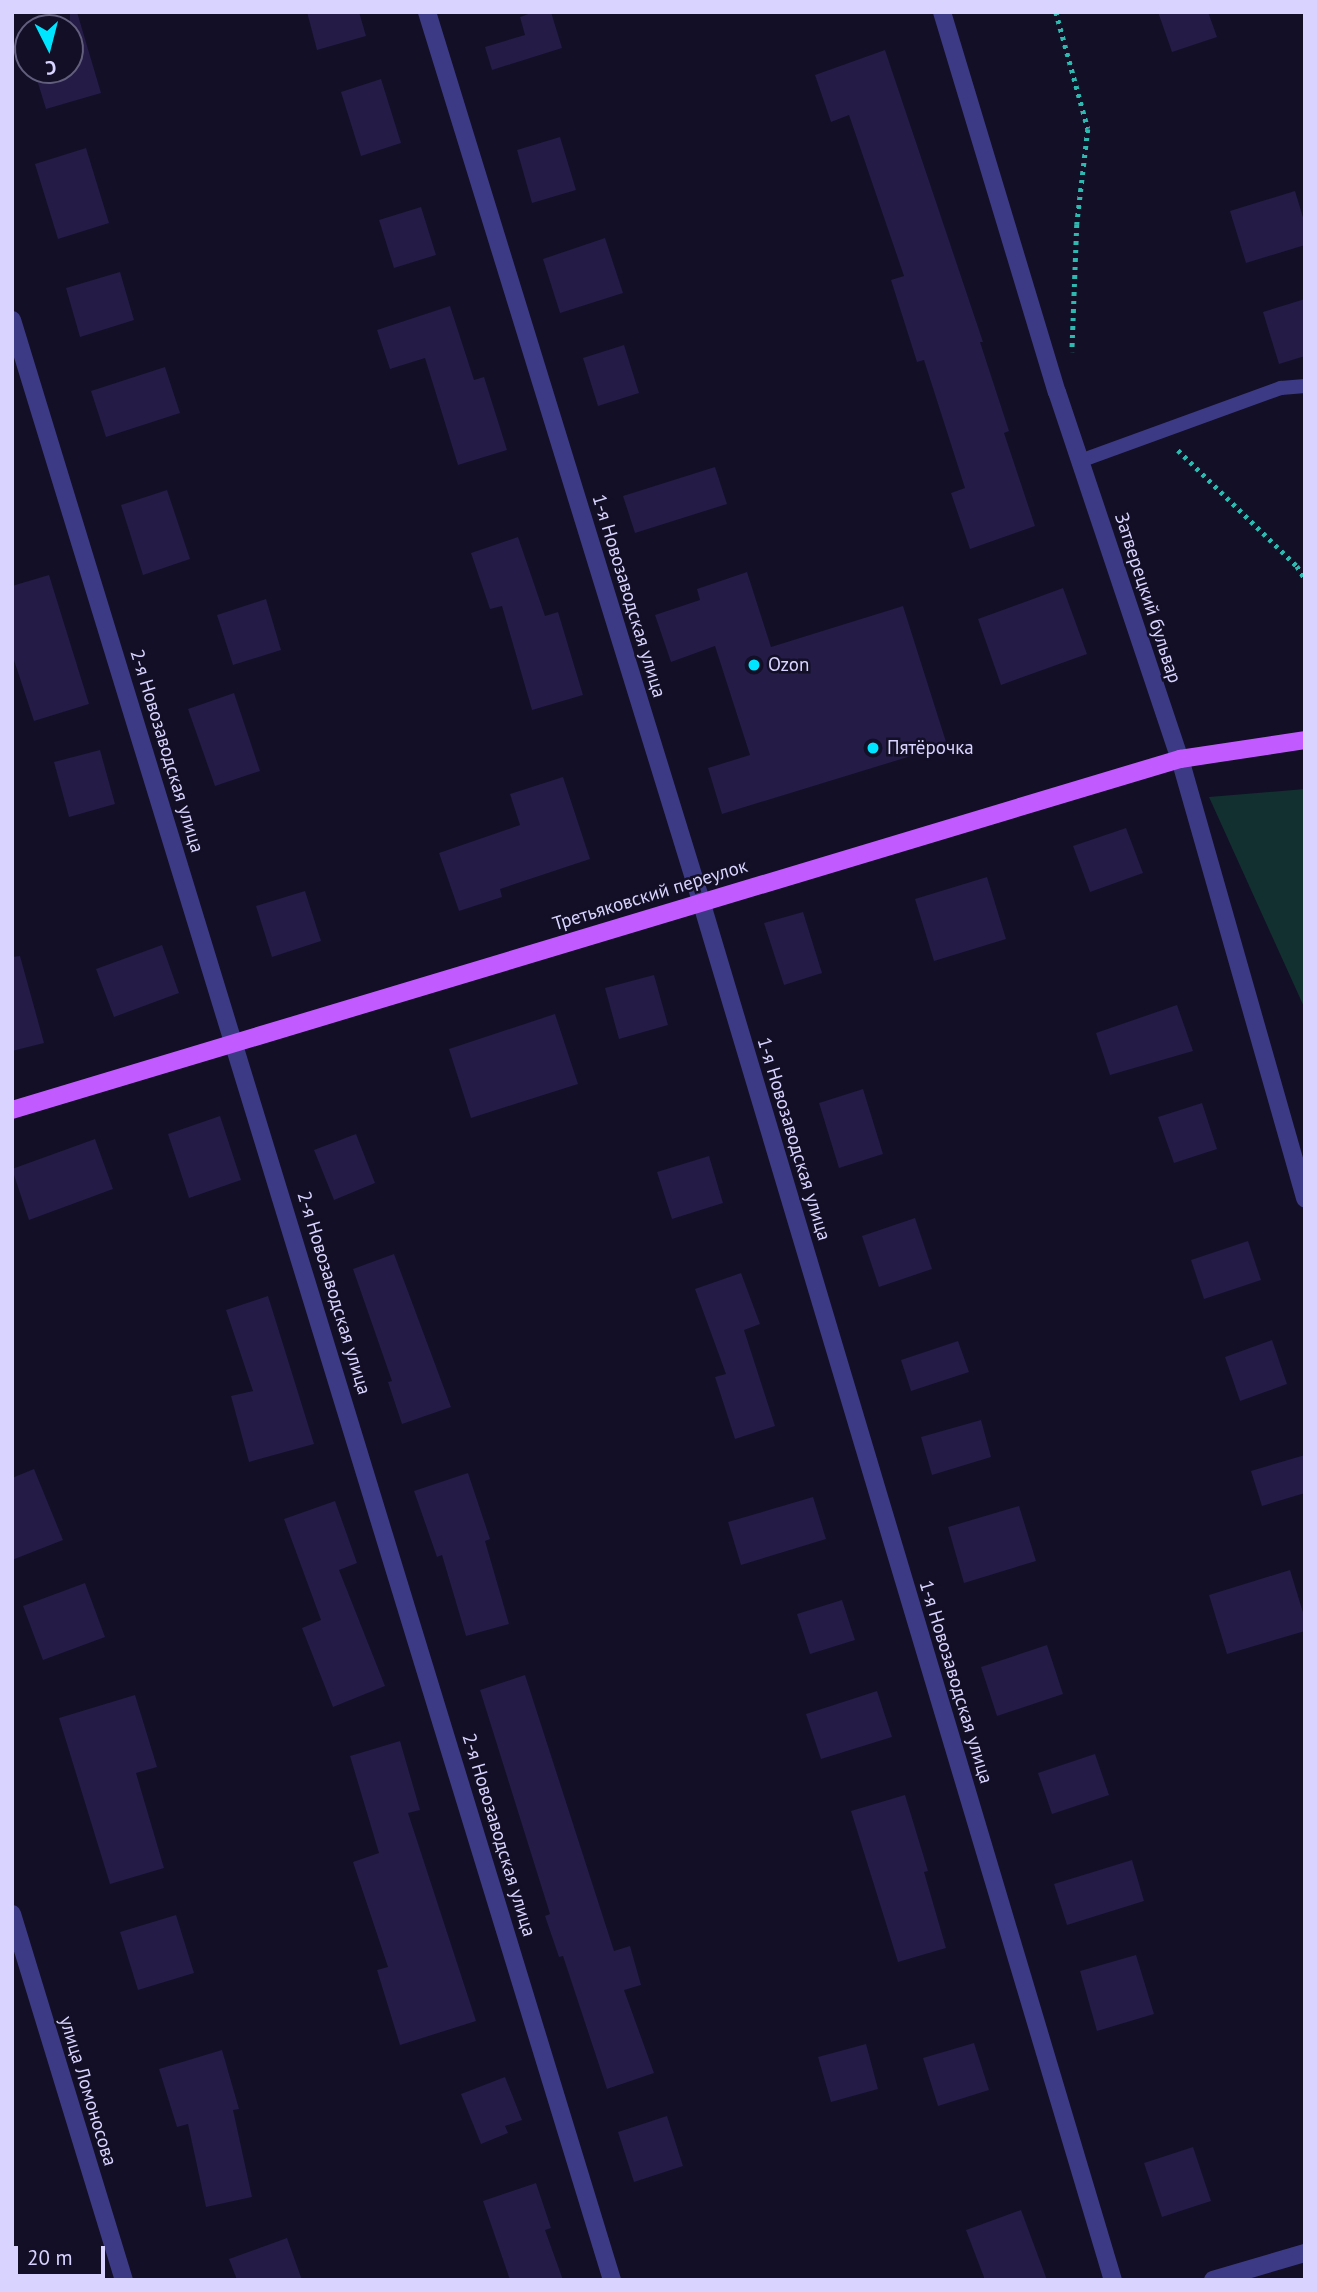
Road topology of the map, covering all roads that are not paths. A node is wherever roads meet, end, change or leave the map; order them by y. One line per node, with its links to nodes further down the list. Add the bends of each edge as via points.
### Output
1 (427, 12): 8 (street, 1-я Новозаводская улица)
2 (942, 12): 5 (street, Затверецкий бульвар)
3 (12, 320): 9 (street, 2-я Новозаводская улица)
4 (1305, 386): 5 (lane, via 1281,388)
5 (1080, 461): 7 (street, Затверецкий бульвар)
6 (1305, 740): 7 (main road, Третьяковский переулок)
7 (1180, 759): 8 (main road, Третьяковский переулок); 11 (street, Затверецкий бульвар)
8 (701, 901): 9 (main road, Третьяковский переулок); 16 (street, 1-я Новозаводская улица)
9 (235, 1042): 10 (main road, Третьяковский переулок); 15 (street, 2-я Новозаводская улица)
10 (12, 1110)
11 (1305, 1199)
12 (12, 1914): 14 (street, улица Ломоносова)
13 (1305, 2253): 17 (street)
14 (124, 2280)
15 (612, 2280)
16 (1113, 2280)
17 (1213, 2280)

